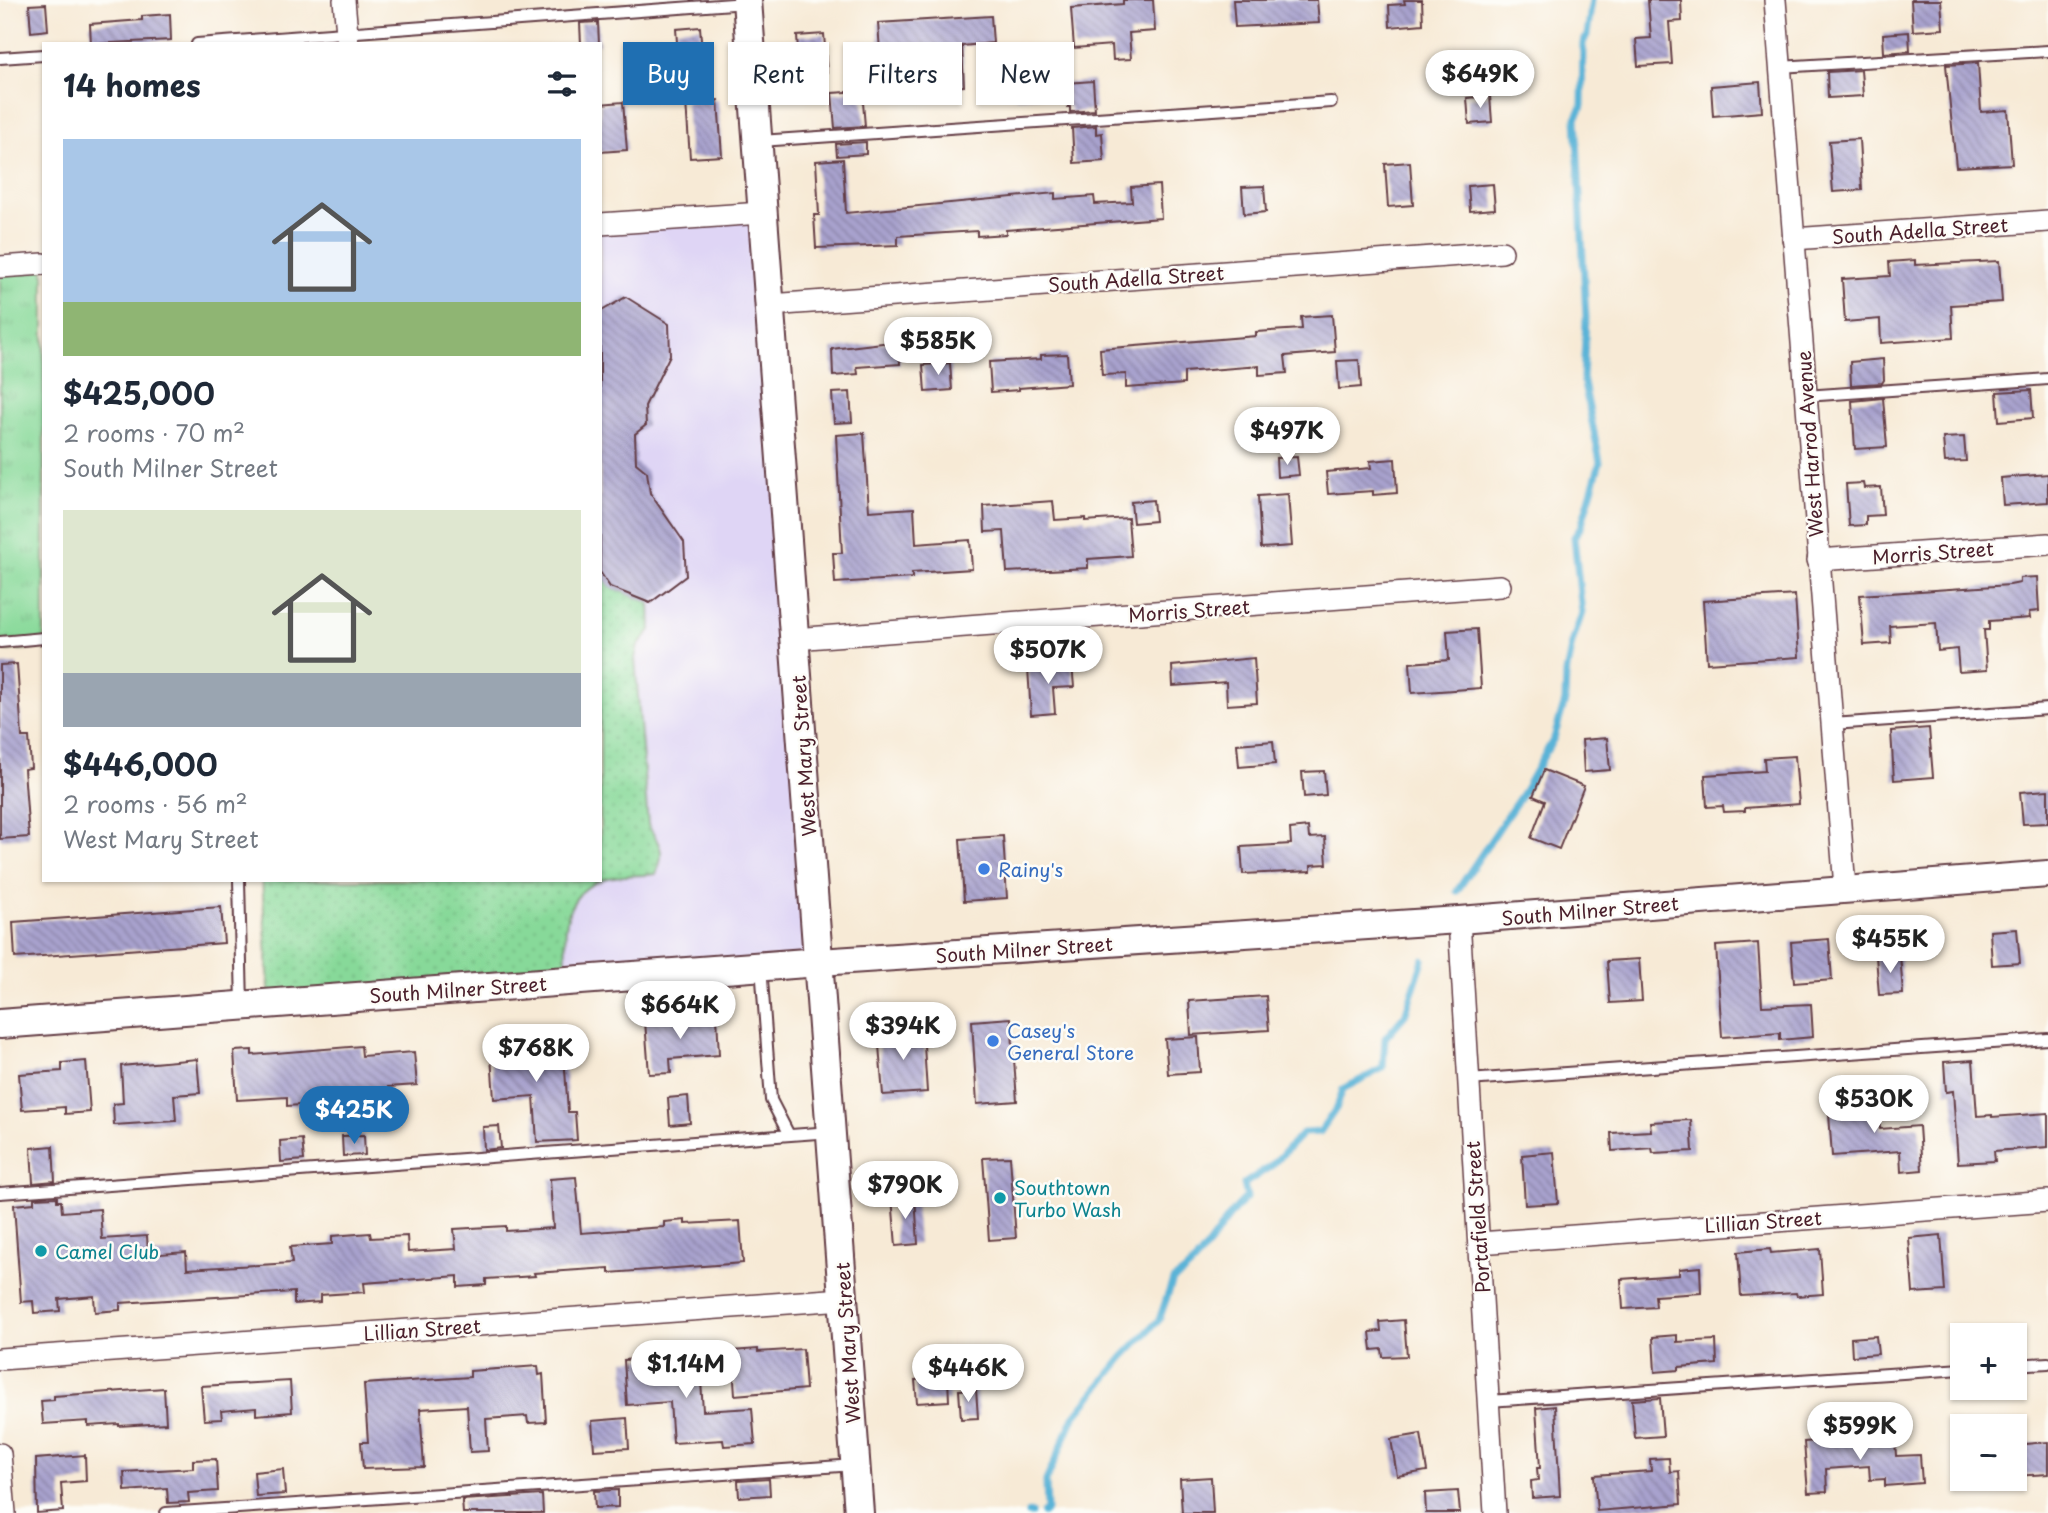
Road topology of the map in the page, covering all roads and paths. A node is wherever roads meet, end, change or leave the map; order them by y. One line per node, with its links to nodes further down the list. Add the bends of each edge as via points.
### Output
1 (344, 0): 4 (street)
2 (1775, 0): 9 (street, West Harrod Avenue)
3 (747, 1): 4 (lane); 11 (main road, West Mary Street)
4 (348, 38): 5 (lane)
5 (247, 42)
6 (2048, 51): 9 (lane)
7 (42, 55): 8 (lane)
8 (0, 58)
9 (1779, 66): 15 (street, West Harrod Avenue)
10 (1331, 102): 11 (lane)
11 (757, 141): 12 (main road, West Mary Street)
12 (762, 213): 14 (street); 19 (main road, West Mary Street)
13 (2048, 220): 15 (street, South Adella Street)
14 (602, 224)
15 (1793, 239): 21 (street, West Harrod Avenue)
16 (1502, 252): 19 (street, South Adella Street)
17 (42, 264): 18 (street)
18 (0, 267)
19 (770, 305): 26 (main road, West Mary Street)
20 (2048, 379): 21 (lane)
21 (1805, 396): 23 (street, West Harrod Avenue)
22 (2048, 544): 23 (street, Morris Street)
23 (1818, 560): 29 (street, West Harrod Avenue)
24 (1500, 586): 26 (street, Morris Street)
25 (42, 638): 27 (lane)
26 (794, 639): 34 (main road, West Mary Street)
27 (0, 642)
28 (2048, 709): 29 (lane)
29 (1832, 724): 32 (street, West Harrod Avenue)
30 (2048, 874): 32 (street, South Milner Street)
31 (240, 882): 36 (lane)
32 (1845, 888): 33 (street, South Milner Street)
33 (1459, 920): 34 (street, South Milner Street); 39 (street, Portafield Street)
34 (818, 962): 35 (main road, South Milner Street); 40 (main road, West Mary Street)
35 (761, 967): 36 (main road, South Milner Street); 41 (lane, via 771,1100)
36 (242, 1006): 37 (main road, South Milner Street)
37 (0, 1024)
38 (2048, 1039): 39 (lane)
39 (1468, 1080): 44 (street, Portafield Street)
40 (831, 1132): 41 (lane); 45 (main road, West Mary Street)
41 (789, 1135): 42 (lane)
42 (0, 1193)
43 (2048, 1200): 44 (street, Lillian Street)
44 (1479, 1242): 50 (street, Portafield Street)
45 (844, 1299): 46 (street, Lillian Street); 52 (main road, West Mary Street)
46 (0, 1359)
47 (2048, 1363): 48 (lane)
48 (2027, 1364)
49 (1950, 1370): 50 (lane)
50 (1488, 1401): 56 (street, Portafield Street)
51 (0, 1454): 53 (street)
52 (856, 1465): 54 (lane); 55 (main road, West Mary Street)
53 (5, 1513)
54 (166, 1513)
55 (859, 1513)
56 (1494, 1513)

